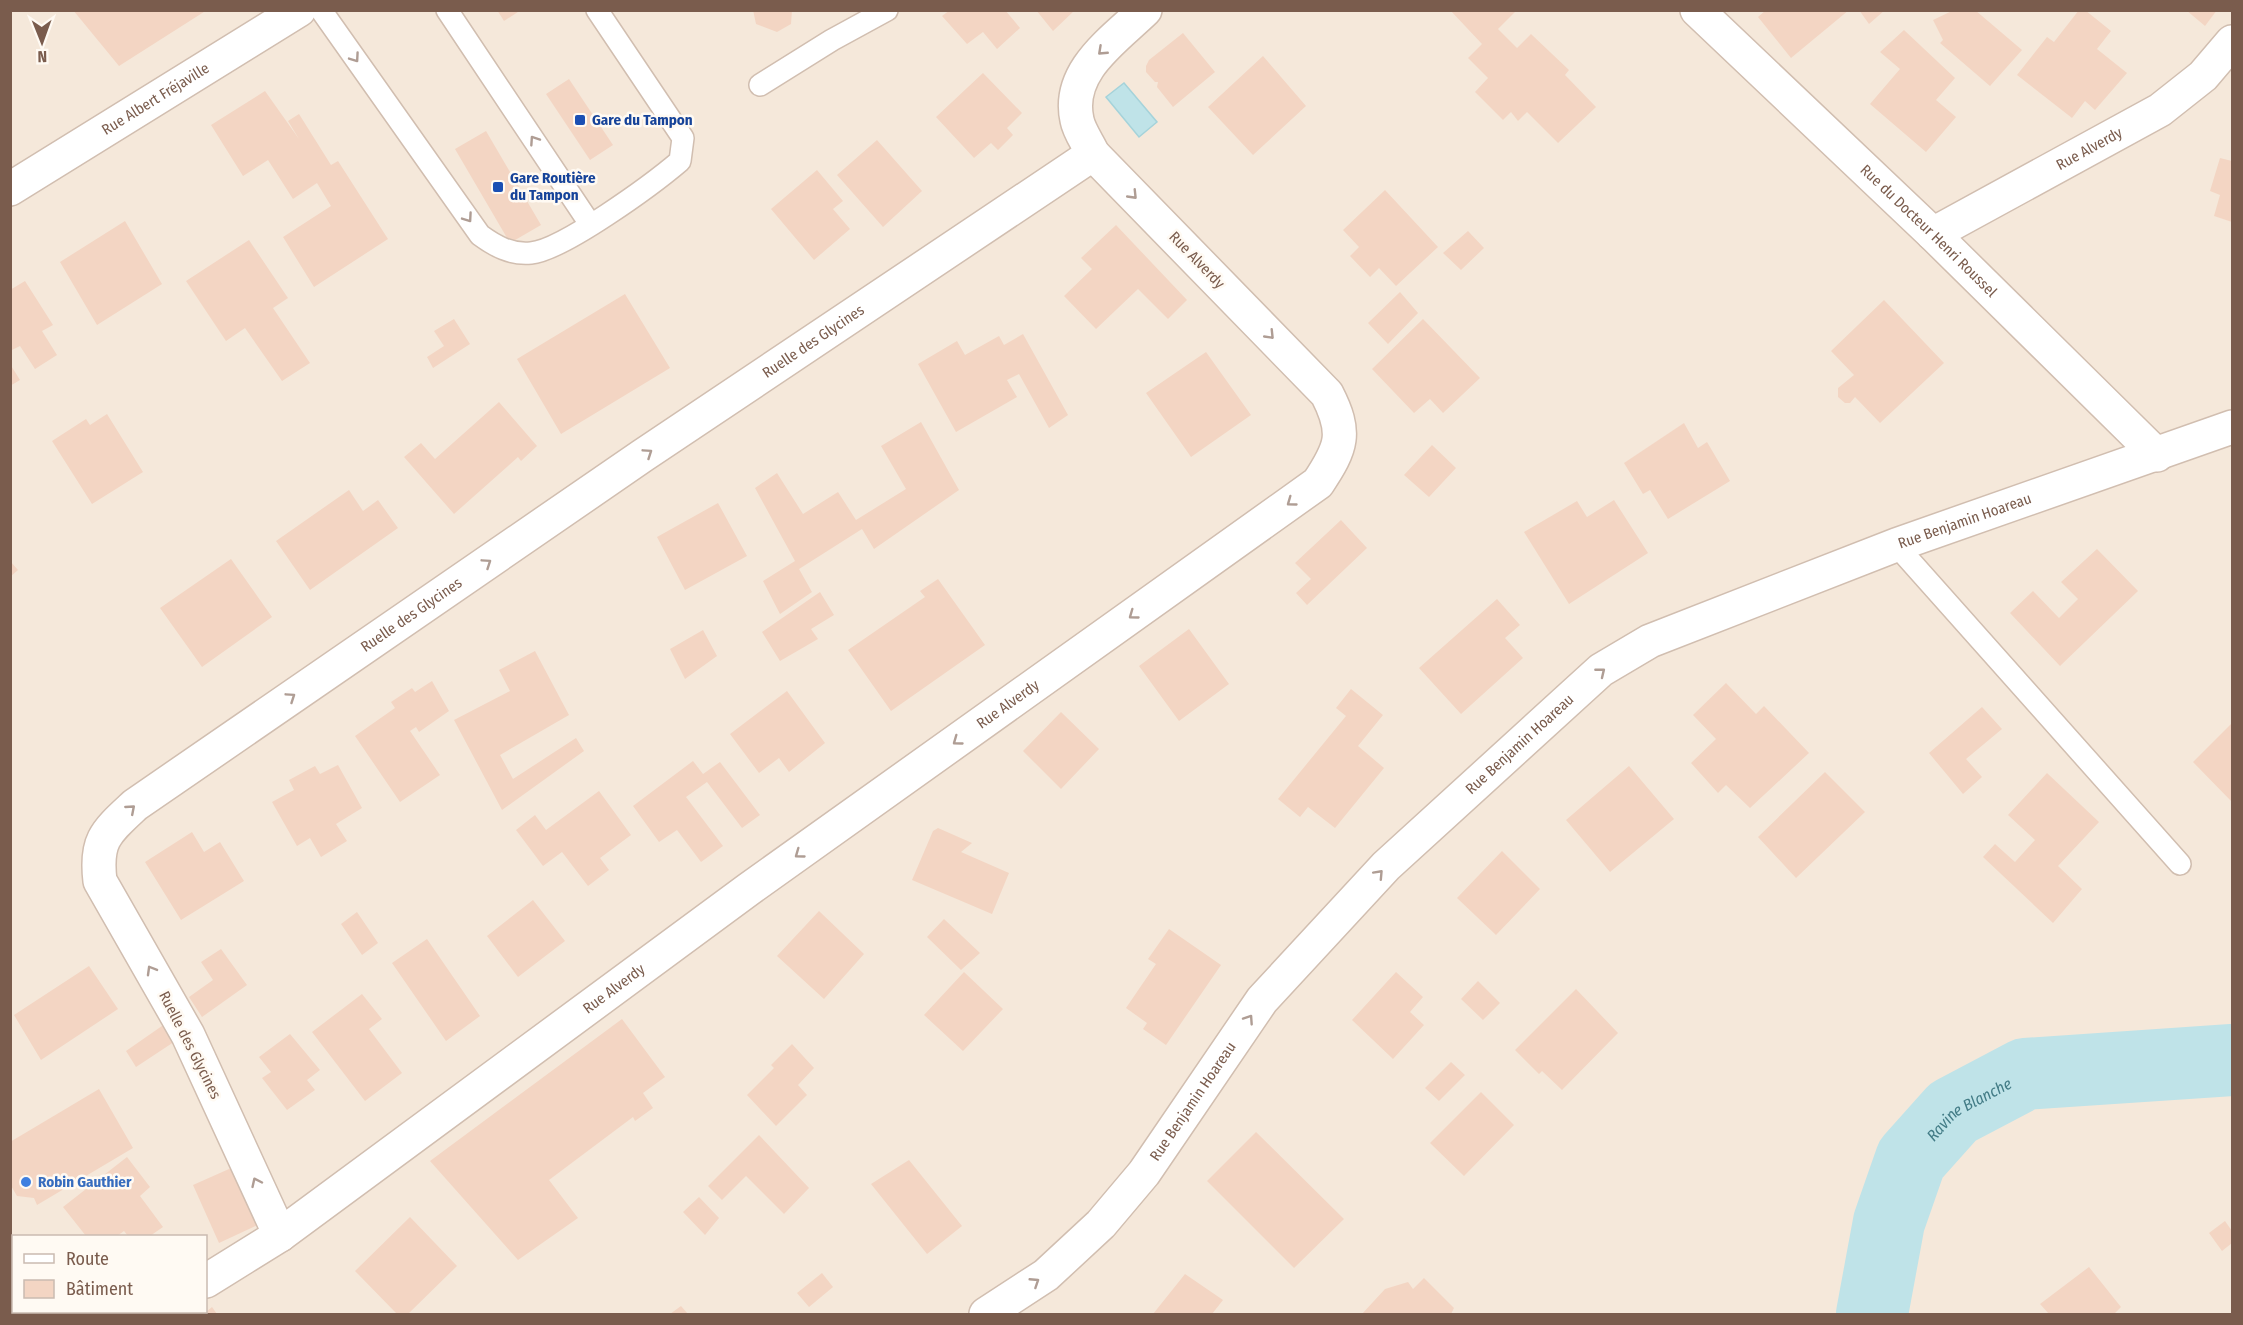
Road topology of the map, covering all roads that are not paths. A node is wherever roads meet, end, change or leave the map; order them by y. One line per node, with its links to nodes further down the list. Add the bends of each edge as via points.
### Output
1 (299, 10): 11 (street, Rue Albert Fréjaville)
2 (321, 10): 12 (lane, one-way to 12, via 480,235 495,246 530,253 548,249)
3 (447, 10): 12 (lane, one-way to 3)
4 (597, 10): 12 (lane, via 683,138 680,161)
5 (887, 10): 9 (lane)
6 (1145, 10): 10 (street, Rue Alverdy, one-way to 10, via 1093,59 1080,78 1075,99 1077,120)
7 (1697, 10): 13 (street, Rue du Docteur Henri Roussel)
8 (2232, 42): 13 (street, Rue Alverdy, via 2203,76 2160,110)
9 (760, 85)
10 (1093, 154): 18 (street, Ruelle des Glycines, one-way to 10, via 188,1035 100,881 97,855 111,828 135,805 632,463); 18 (street, Rue Alverdy, one-way to 18, via 1328,394 1338,416 1341,438 1318,483 749,889)
11 (10, 189)
12 (590, 224)
13 (1933, 234): 15 (street, Rue du Docteur Henri Roussel)
14 (2232, 427): 15 (street, Rue Benjamin Hoareau)
15 (2157, 455): 16 (street, Rue Benjamin Hoareau)
16 (1896, 545): 17 (lane); 20 (street, Rue Benjamin Hoareau, one-way to 16, via 1046,1275 1101,1224 1144,1173 1262,1000 1386,866 1601,670 1650,641)
17 (2180, 864)
18 (280, 1235): 19 (street, Rue Alverdy)
19 (207, 1280)
20 (986, 1314)

